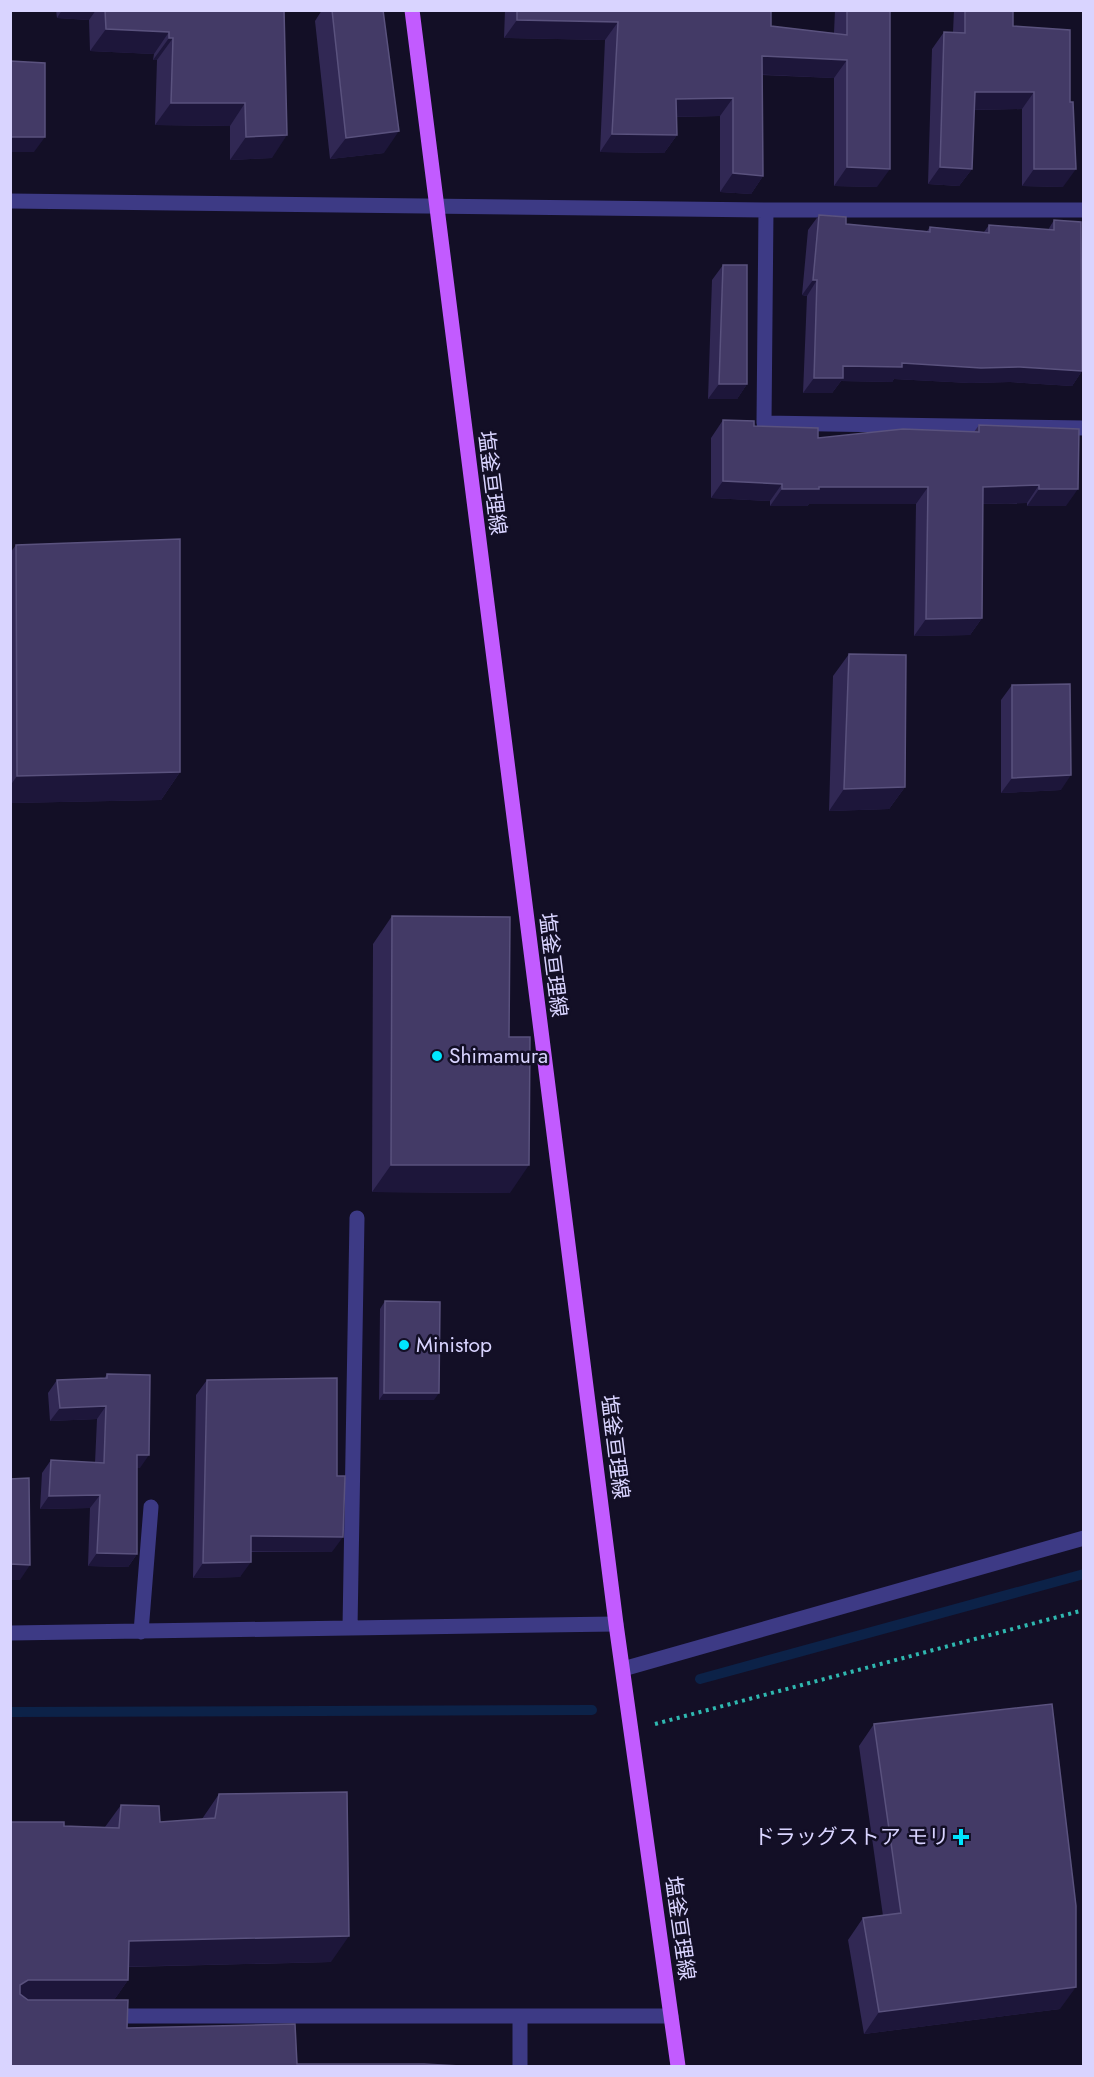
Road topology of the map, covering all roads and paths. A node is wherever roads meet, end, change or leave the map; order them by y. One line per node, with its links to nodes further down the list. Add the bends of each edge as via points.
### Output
1 (411, 10): 3 (main road, 塩釜亘理線)
2 (10, 201): 3 (street)
3 (436, 207): 4 (street); 11 (main road, 塩釜亘理線)
4 (766, 210): 5 (street); 6 (street, via 765,423)
5 (1083, 210)
6 (1083, 428)
7 (357, 1218): 12 (street)
8 (151, 1507): 13 (street)
9 (1083, 1538): 15 (street)
10 (1083, 1610): 16 (path)
11 (616, 1624): 12 (street); 15 (main road, 塩釜亘理線)
12 (350, 1628): 13 (street)
13 (141, 1632): 14 (street)
14 (10, 1634)
15 (623, 1669): 16 (main road, 塩釜亘理線)
16 (631, 1730): 19 (main road, 塩釜亘理線)
17 (93, 2016): 18 (street)
18 (520, 2016): 19 (street); 20 (street)
19 (671, 2016): 21 (main road, 塩釜亘理線)
20 (520, 2067)
21 (678, 2067)

